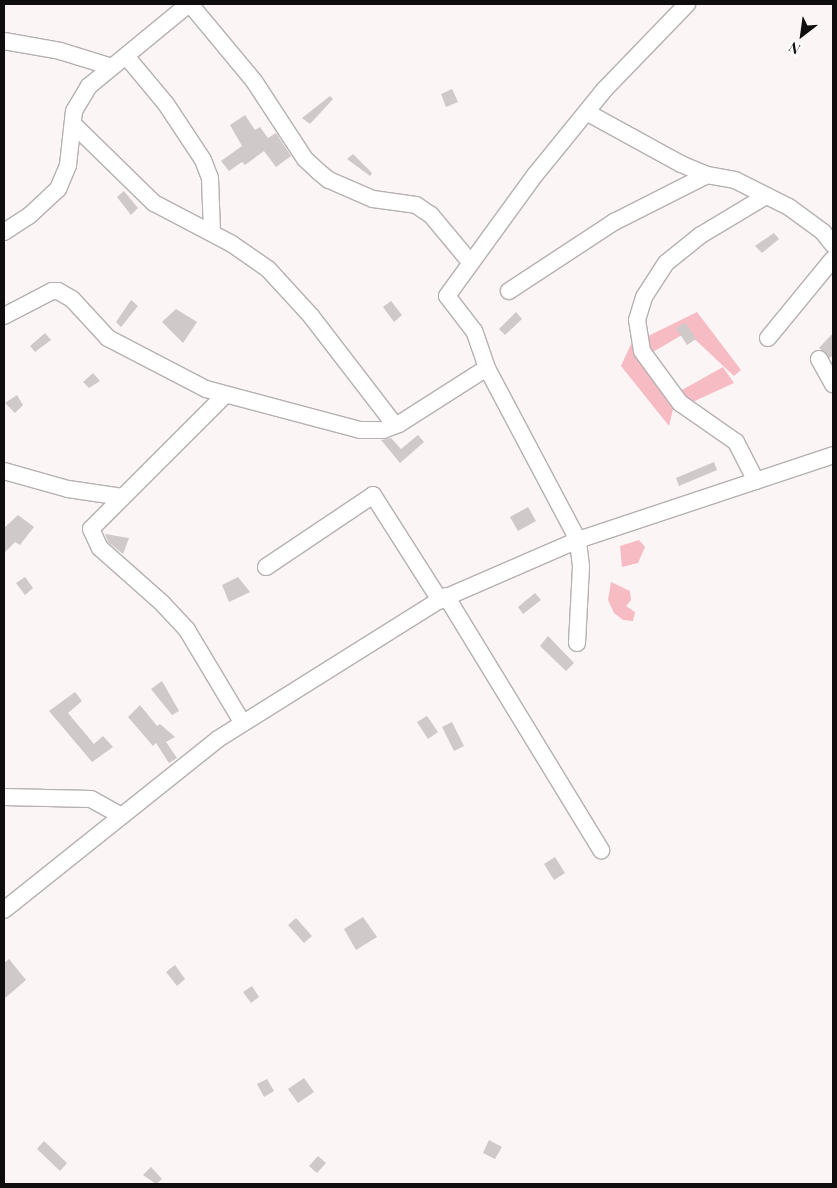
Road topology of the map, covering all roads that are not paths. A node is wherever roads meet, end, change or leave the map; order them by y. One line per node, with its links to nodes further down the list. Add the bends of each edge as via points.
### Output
1 (190, 4): 4 (street); 14 (street, via 254,81 300,152 319,172 329,180 373,199 416,205 431,215)
2 (687, 4): 6 (street, via 633,57)
3 (4, 41): 5 (street, via 60,51)
4 (126, 56): 5 (street); 11 (street, via 166,104 203,160 210,178)
5 (112, 68): 7 (street, via 80,98)
6 (588, 113): 8 (street); 14 (street, via 535,175)
7 (73, 124): 10 (street, via 68,165 58,189 29,216); 11 (street, via 154,203)
8 (707, 175): 9 (street, via 735,180); 15 (street, via 614,222)
9 (766, 196): 12 (street, via 804,215); 25 (street, via 701,235 666,263 644,296 637,320 642,351 680,403 736,442)
10 (4, 232)
11 (212, 233): 22 (street, via 254,256 268,269 311,316)
12 (833, 246)
13 (833, 260): 17 (street)
14 (471, 263): 19 (street, via 447,296 474,331)
15 (509, 291)
16 (4, 316): 21 (street, via 52,291 58,291 72,299 108,338)
17 (768, 338)
18 (819, 358): 20 (street)
19 (487, 368): 22 (street); 27 (street)
20 (833, 384)
21 (224, 396): 22 (street, via 360,430 383,430); 26 (street)
22 (395, 425)
23 (833, 454): 25 (street)
24 (4, 472): 26 (street, via 68,489)
25 (756, 481): 27 (street)
26 (122, 497): 31 (street, via 91,529 100,548 162,602 187,630)
27 (578, 540): 29 (street); 30 (street, via 581,566)
28 (266, 567): 29 (street, via 373,495)
29 (443, 598): 31 (street); 34 (street)
30 (577, 643)
31 (242, 722): 33 (street)
32 (4, 797): 33 (street, via 91,799)
33 (122, 816): 35 (street)
34 (601, 850)
35 (4, 910)

